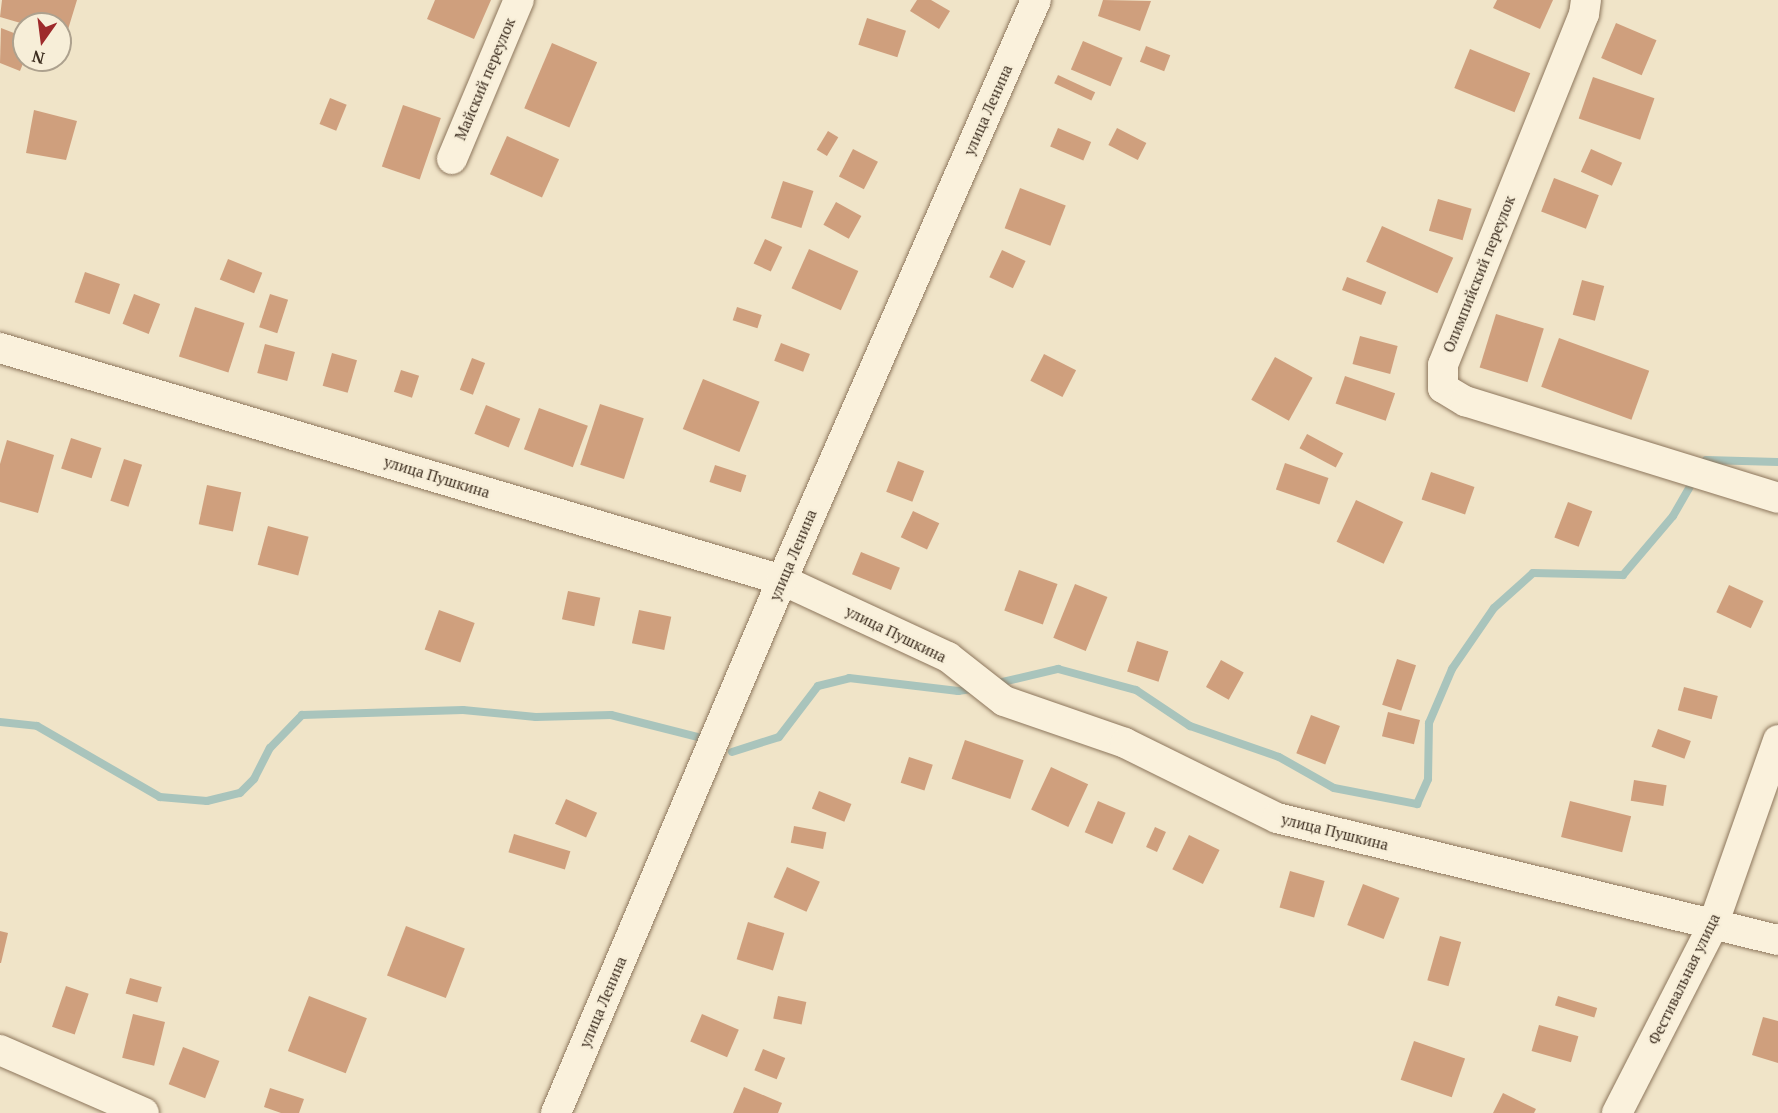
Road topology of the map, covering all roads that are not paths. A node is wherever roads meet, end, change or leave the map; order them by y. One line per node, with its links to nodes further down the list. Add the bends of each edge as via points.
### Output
1 (519, 0): 4 (street, Майский переулок)
2 (1036, 0): 7 (street, улица Ленина)
3 (1586, 0): 6 (street, Олимпийский переулок, via 1584,14 1443,364 1443,388 1464,401)
4 (452, 159)
5 (0, 348): 7 (street, улица Пушкина)
6 (1778, 498)
7 (782, 580): 9 (street, улица Пушкина, via 948,657 1004,701 1125,743 1277,818); 13 (street, улица Ленина)
8 (1778, 740): 9 (street, Фестивальная улица)
9 (1713, 925): 10 (street, улица Пушкина); 14 (street, Фестивальная улица)
10 (1778, 940)
11 (0, 1050): 12 (street)
12 (144, 1113)
13 (556, 1113)
14 (1617, 1113)

